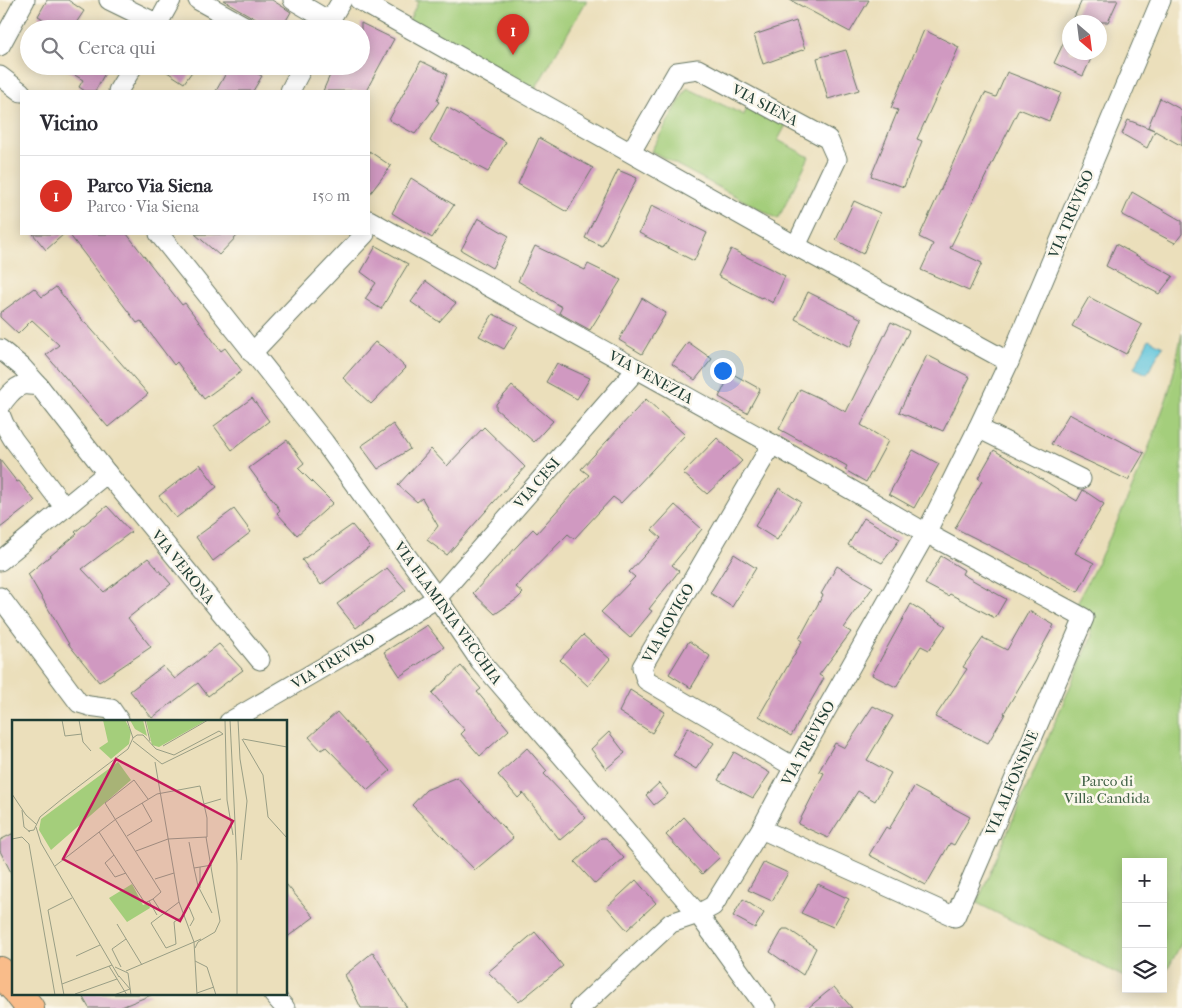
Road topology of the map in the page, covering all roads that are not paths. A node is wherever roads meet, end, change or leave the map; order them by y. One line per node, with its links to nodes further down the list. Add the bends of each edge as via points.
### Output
1 (25, 0): 14 (street)
2 (109, 0): 9 (street)
3 (171, 0): 10 (street)
4 (198, 0): 11 (street)
5 (293, 0): 12 (street)
6 (342, 0): 13 (street)
7 (359, 0): 21 (street)
8 (1161, 0): 28 (street, VIA TREVISO)
9 (145, 20)
10 (159, 20)
11 (234, 20)
12 (320, 20)
13 (330, 20)
14 (0, 46)
15 (128, 75): 18 (street)
16 (298, 75): 19 (street)
17 (0, 76): 20 (street)
18 (119, 90)
19 (291, 90)
20 (20, 91)
21 (630, 152): 25 (street); 25 (street, VIA SIENA, via 677,72 698,69 828,140 837,159)
22 (370, 228): 29 (street, VIA VENEZIA)
23 (159, 235): 27 (street, VIA FLAMINIA VECCHIA)
24 (362, 235): 27 (street, VIA VENEZIA)
25 (796, 246): 28 (street)
26 (0, 349): 30 (street, VIA VERONA)
27 (252, 353): 41 (street, VIA FLAMINIA VECCHIA, via 324,442)
28 (1009, 362): 33 (street, VIA TREVISO)
29 (636, 369): 34 (street, VIA VENEZIA); 41 (street, VIA CESI)
30 (39, 386): 31 (street, via 23,385 12,392); 35 (street, VIA VERONA)
31 (0, 407)
32 (0, 414): 37 (street, via 14,439)
33 (978, 428): 36 (street); 38 (street, VIA TREVISO)
34 (772, 444): 38 (street, VIA VENEZIA); 45 (street, VIA ROVIGO, via 642,667 646,680)
35 (107, 473): 37 (street); 42 (street, VIA VERONA)
36 (1081, 479)
37 (65, 508): 39 (street)
38 (926, 533): 45 (street, VIA TREVISO); 46 (street, VIA ALFONSINE, via 1084,618 955,917)
39 (0, 561)
40 (0, 597): 43 (street, via 79,703 112,709)
41 (437, 598): 44 (street, VIA TREVISO); 47 (street, VIA FLAMINIA VECCHIA, via 480,661)
42 (260, 660)
43 (119, 720)
44 (232, 720)
45 (794, 767): 46 (street, VIA TREVISO)
46 (760, 829): 47 (street, VIA TREVISO, via 713,906)
47 (698, 914): 54 (street, VIA TREVISO, via 671,923); 55 (street, VIA FLAMINIA VECCHIA)
48 (0, 971): 49 (highway)
49 (12, 986)
50 (21, 996): 52 (highway)
51 (275, 996): 53 (street)
52 (30, 1008)
53 (285, 1008)
54 (580, 1008)
55 (766, 1008)

